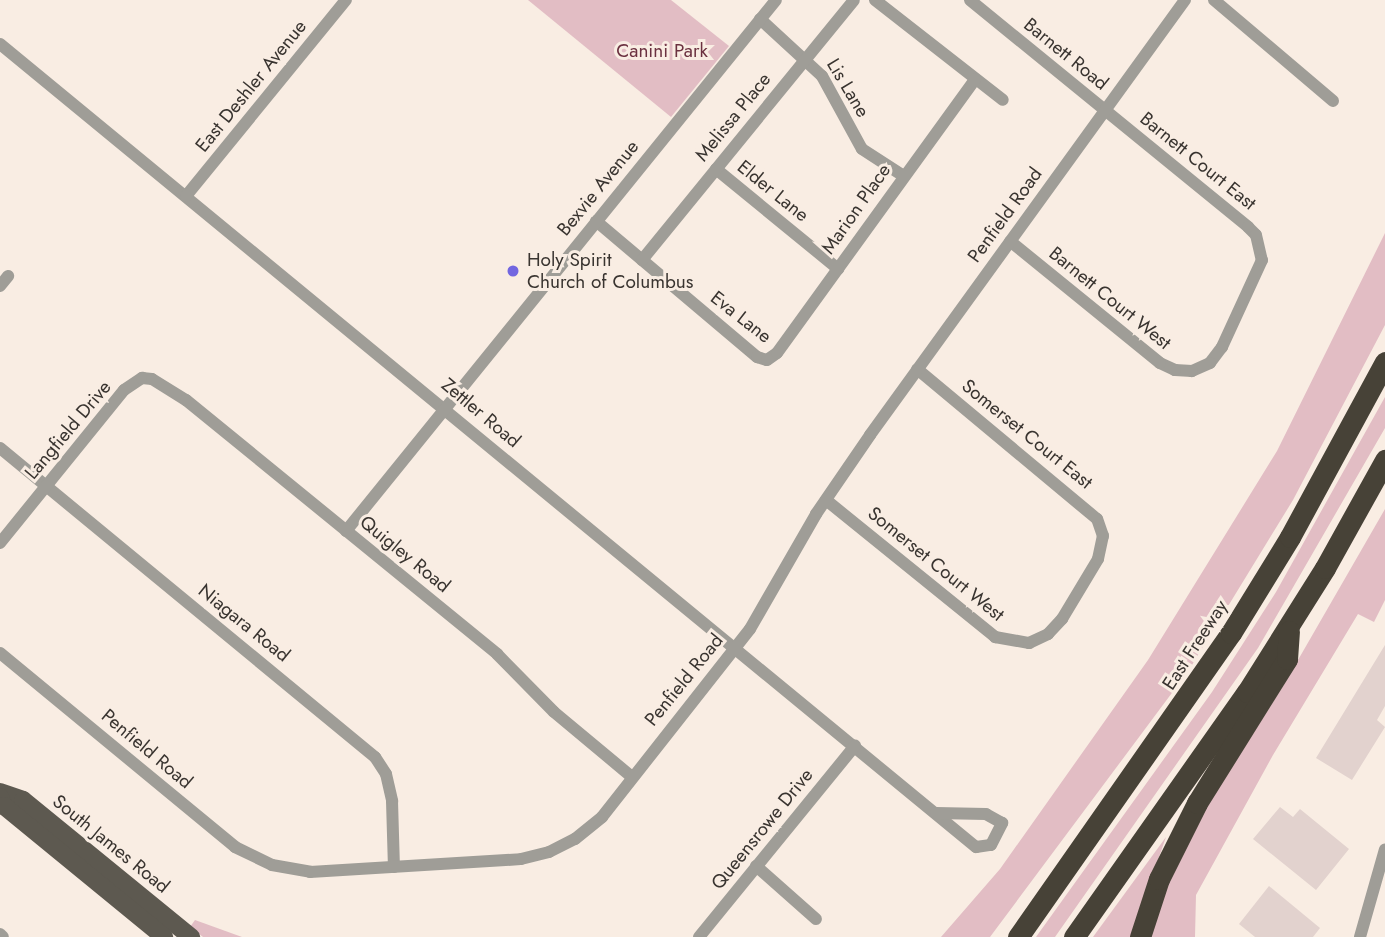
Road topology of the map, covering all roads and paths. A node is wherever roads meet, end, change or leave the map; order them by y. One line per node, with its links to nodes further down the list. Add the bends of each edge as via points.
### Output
1 (346, 0): 17 (street, East Deshler Avenue)
2 (776, 0): 8 (street, Bexvie Avenue)
3 (854, 0): 10 (street, Melissa Place)
4 (874, 0): 11 (street)
5 (970, 0): 14 (street, Barnett Road)
6 (1185, 0): 14 (street, Penfield Road)
7 (1214, 0): 13 (street)
8 (760, 19): 10 (street, Lis Lane); 18 (street, Bexvie Avenue)
9 (0, 44): 17 (street, Zettler Road)
10 (806, 58): 15 (street, Melissa Place); 16 (street, Lis Lane, via 822,76 862,149)
11 (975, 79): 12 (street); 16 (street, Marion Place)
12 (1003, 100)
13 (1334, 101)
14 (1105, 111): 19 (street, Penfield Road); 25 (street, Barnett Court East, via 1248,227 1260,246 1259,273 1222,347 1210,363)
15 (716, 169): 20 (street, Melissa Place); 21 (street, Elder Lane)
16 (902, 175): 21 (street, Marion Place)
17 (186, 196): 27 (street, Zettler Road)
18 (596, 221): 20 (street, Eva Lane); 27 (street, Bexvie Avenue)
19 (1010, 241): 24 (street, Penfield Road); 25 (street, Barnett Court West, via 1160,363)
20 (642, 260): 22 (street, Eva Lane, via 757,357)
21 (838, 269): 22 (street, Marion Place, via 777,353)
22 (767, 360)
23 (1385, 362): 49 (highway, East Freeway, via 1304,513 1231,633)
24 (917, 369): 31 (street, Penfield Road); 35 (street, Somerset Court East, via 1089,510 1103,536 1098,559 1062,619 1048,634)
25 (1192, 371)
26 (142, 378): 30 (street, Langfield Drive, via 124,390); 32 (street, Quigley Road, via 168,386)
27 (445, 409): 32 (street, Bexvie Avenue); 36 (street, Zettler Road)
28 (0, 448): 30 (street, Niagara Road)
29 (1385, 460): 34 (highway)
30 (46, 486): 33 (street, Langfield Drive); 44 (street, Niagara Road, via 375,757 386,774 393,801)
31 (826, 500): 35 (street, Somerset Court West, via 986,631 1006,641); 36 (street, Penfield Road)
32 (346, 531): 39 (street, Quigley Road, via 497,654 554,712)
33 (0, 542)
34 (1290, 626): 50 (highway, via 1192,774); 51 (highway, via 1287,659 1196,803 1159,879)
35 (1029, 642)
36 (735, 647): 38 (street, Zettler Road); 39 (street, Penfield Road)
37 (0, 653): 44 (street, Penfield Road, via 235,847 272,865 310,872)
38 (855, 746): 41 (street, Zettler Road); 43 (street, Queensrowe Drive)
39 (632, 776): 44 (street, Penfield Road, via 602,817 549,852 521,859)
40 (0, 794): 46 (main road, South James Road, via 4,806); 47 (main road, South James Road, via 23,800)
41 (936, 813): 41 (street, Zettler Road, via 976,847 991,845 1002,824 986,814)
42 (1385, 849): 52 (street)
43 (756, 866): 45 (street); 48 (street, Queensrowe Drive)
44 (394, 867)
45 (816, 919)
46 (164, 937)
47 (191, 937)
48 (699, 937)
49 (1018, 937)
50 (1074, 937)
51 (1140, 937)
52 (1360, 937)

